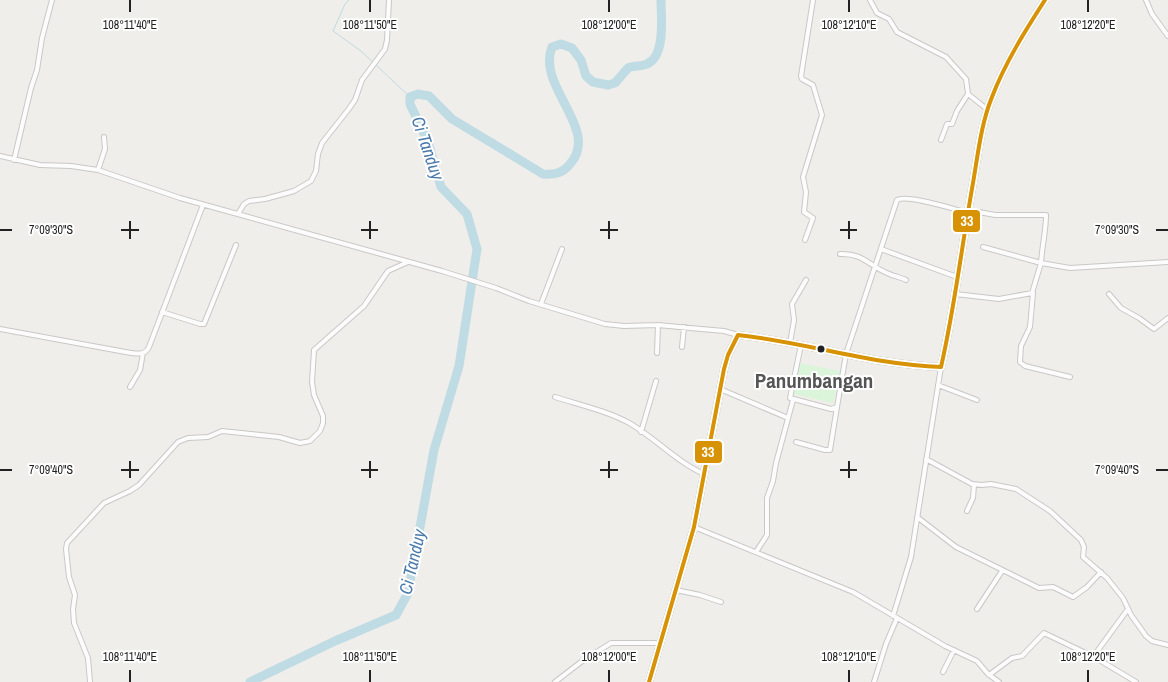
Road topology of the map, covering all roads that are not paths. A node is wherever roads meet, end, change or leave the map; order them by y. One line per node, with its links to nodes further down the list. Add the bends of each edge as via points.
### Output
1 (52, 0): 13 (street)
2 (389, 0): 17 (street, via 387,40 382,55 360,84 355,100 320,146 316,171 311,180 294,191 249,201)
3 (813, 0): 18 (street, via 801,76 814,85 822,112 803,177 806,192 804,212 814,218)
4 (870, 0): 8 (street, via 877,13 889,19 897,32 946,57 966,79)
5 (1045, 0): 9 (main road, via 1004,70)
6 (1146, 0): 7 (street)
7 (1168, 36)
8 (968, 94): 9 (street); 11 (street, via 952,124 947,124)
9 (988, 110): 16 (main road)
10 (104, 137): 14 (street, via 105,149)
11 (941, 140)
12 (0, 156): 13 (street)
13 (14, 160): 14 (street)
14 (98, 170): 15 (street)
15 (203, 205): 17 (street); 35 (street)
16 (968, 212): 22 (street, via 944,205 898,199); 26 (street, via 1046,215); 28 (main road)
17 (238, 214): 24 (street)
18 (805, 240)
19 (236, 245): 35 (street, via 204,324)
20 (983, 247): 26 (street)
21 (562, 249): 34 (street)
22 (881, 249): 27 (street); 28 (street)
23 (840, 254): 27 (street, via 860,256)
24 (409, 262): 34 (street); 80 (street, via 388,271 364,306 314,350 312,382 324,424 310,441 300,443 279,437 222,431 208,437 185,438 139,485 104,503 68,543 69,577 75,594 74,623 88,658)
25 (1168, 262): 26 (street, via 1070,268)
26 (1041, 263): 31 (street)
27 (874, 266): 30 (street); 46 (street)
28 (957, 277): 32 (main road)
29 (806, 280): 41 (street, via 792,304 794,320)
30 (906, 280)
31 (1033, 293): 32 (street, via 999,299); 48 (street, via 1030,327 1020,362)
32 (955, 294): 47 (main road)
33 (1108, 294): 36 (street, via 1121,308 1154,329)
34 (542, 304): 37 (street, via 614,326)
35 (162, 312): 44 (street)
36 (1168, 318)
37 (658, 326): 38 (street); 45 (street)
38 (684, 327): 40 (street); 43 (street)
39 (0, 328): 44 (street)
40 (738, 335): 41 (main road); 52 (main road, via 728,355)
41 (790, 343): 42 (main road)
42 (801, 345): 46 (main road); 54 (street, via 789,396)
43 (682, 346)
44 (143, 353): 51 (street, via 140,370)
45 (657, 353)
46 (846, 354): 47 (main road); 56 (street)
47 (941, 367): 50 (street)
48 (1070, 377)
49 (656, 381): 58 (street)
50 (938, 385): 55 (street); 60 (street)
51 (130, 387)
52 (720, 389): 57 (street); 61 (main road)
53 (555, 397): 58 (street, via 610,415)
54 (793, 400): 56 (street, via 831,409); 57 (street)
55 (977, 400)
56 (837, 407): 59 (street, via 830,449)
57 (788, 418): 66 (street, via 767,498 767,535)
58 (641, 432): 61 (street)
59 (796, 442)
60 (926, 460): 62 (street); 64 (street)
61 (704, 474): 65 (main road)
62 (974, 484): 63 (street, via 973,498); 68 (street, via 1016,489 1050,511 1081,540 1083,557)
63 (967, 511)
64 (917, 518): 67 (street, via 956,547); 73 (street, via 911,557)
65 (694, 527): 66 (street); 69 (main road)
66 (756, 552): 73 (street, via 853,592)
67 (1002, 571): 68 (street, via 1038,588 1052,587 1073,598 1087,588); 71 (street)
68 (1100, 572): 72 (street, via 1123,598)
69 (676, 590): 70 (street); 74 (main road)
70 (722, 602)
71 (977, 609)
72 (1128, 609): 75 (street, via 1152,641); 77 (street)
73 (895, 617): 76 (street); 83 (street)
74 (660, 643): 81 (street, via 611,643); 82 (main road)
75 (1168, 645)
76 (954, 650): 78 (street); 79 (street, via 976,661)
77 (1093, 657): 79 (street, via 1044,633 1022,656 1012,658); 85 (street)
78 (942, 672)
79 (989, 675): 84 (street)
80 (90, 682)
81 (555, 682)
82 (649, 682)
83 (874, 682)
84 (999, 682)
85 (1136, 682)

